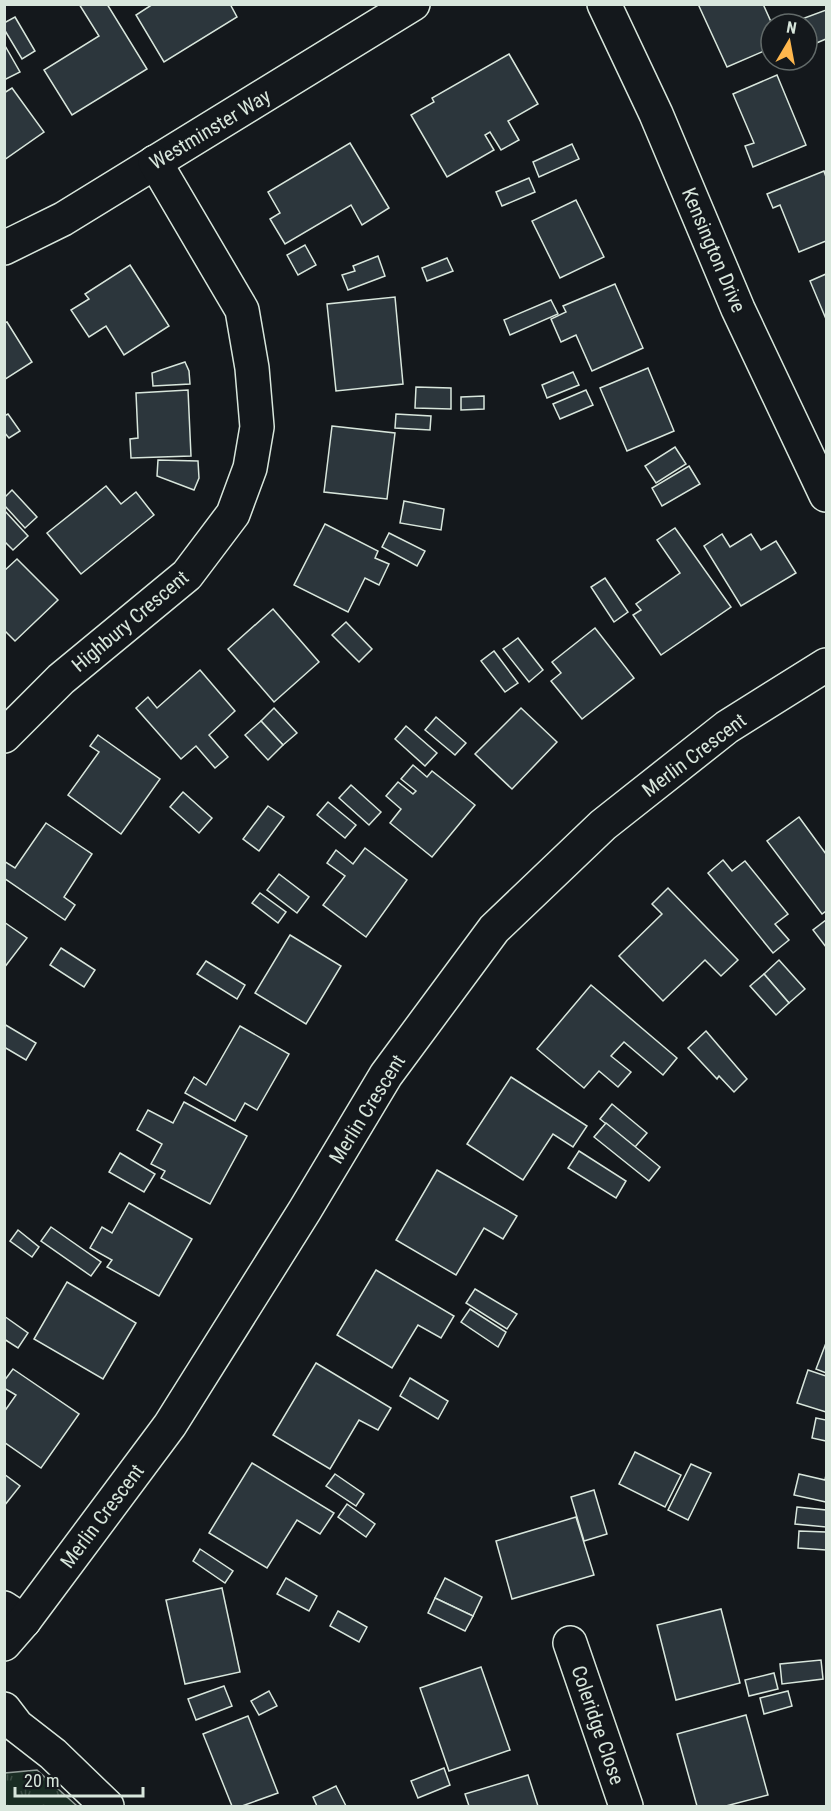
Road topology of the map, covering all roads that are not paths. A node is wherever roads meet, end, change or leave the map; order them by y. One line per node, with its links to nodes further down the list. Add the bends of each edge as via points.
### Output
1 (413, 4): 3 (street, Westminster Way)
2 (604, 4): 5 (street, Kensington Drive, via 656,114 738,309)
3 (155, 162): 4 (street, Westminster Way, via 63,219); 7 (street, Highbury Crescent, via 242,310 257,427 250,468 233,514 187,575 61,679)
4 (4, 248)
5 (826, 495)
6 (826, 664): 8 (street, Merlin Crescent, via 727,727 611,818 494,929 386,1075 170,1425)
7 (4, 736)
8 (11, 1625)
9 (570, 1643): 12 (street, Coleridge Close)
10 (4, 1709): 11 (street)
11 (107, 1806)
12 (626, 1806)

